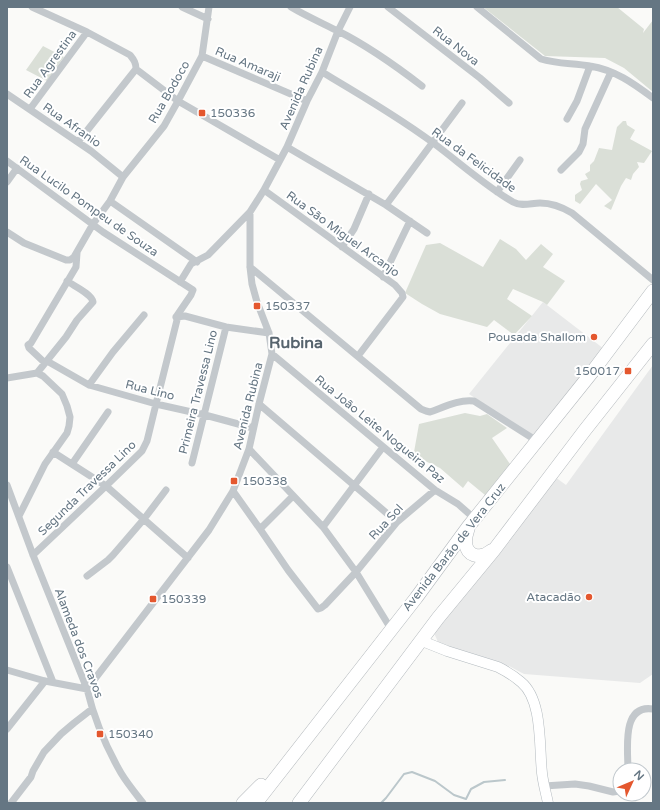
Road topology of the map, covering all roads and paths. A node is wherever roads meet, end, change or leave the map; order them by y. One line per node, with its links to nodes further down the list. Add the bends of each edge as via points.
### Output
1 (32, 7): 10 (street)
2 (182, 7): 8 (street)
3 (209, 7): 8 (street, Rua Bodoco)
4 (291, 7): 9 (street)
5 (350, 7): 9 (street, Avenida Rubina)
6 (388, 7): 22 (street, Rua Nova)
7 (477, 7): 12 (street, via 541,59)
8 (208, 19): 11 (street, Rua Bodoco)
9 (338, 31): 14 (street, Avenida Rubina); 16 (street, via 399,68)
10 (87, 32): 13 (street, via 130,55); 23 (street, Rua Agrestina)
11 (202, 56): 19 (street, Rua Bodoco); 20 (street, Rua Amaraji)
12 (590, 66): 15 (street); 24 (street, via 577,101)
13 (136, 69): 19 (street); 25 (street)
14 (322, 72): 20 (street, Avenida Rubina); 26 (street, Rua da Felicidade)
15 (611, 72): 18 (street, via 631,82); 32 (street, via 585,129 584,144)
16 (422, 86)
17 (7, 94): 23 (street, Rua Afranio)
18 (653, 98)
19 (178, 101): 28 (street); 33 (street, Rua Bodoco, via 164,126)
20 (307, 101): 27 (street, Avenida Rubina)
21 (462, 103): 26 (street)
22 (510, 103)
23 (30, 109): 25 (street, Rua Afranio)
24 (567, 119)
25 (78, 142): 33 (street, Rua Afranio)
26 (432, 142): 36 (street, Rua da Felicidade); 39 (street)
27 (287, 147): 28 (street, Avenida Rubina); 37 (street)
28 (280, 160): 35 (street, Avenida Rubina)
29 (520, 160): 36 (street)
30 (7, 161): 31 (street, Rua Lucilo Pompeu de Souza)
31 (17, 168): 34 (street); 42 (street, Rua Lucilo Pompeu de Souza)
32 (561, 170)
33 (123, 177): 38 (street, Rua Bodoco)
34 (7, 182)
35 (264, 190): 40 (street, Avenida Rubina); 45 (street, Rua São Miguel Arcanjo)
36 (498, 192): 50 (street, Rua da Felicidade, via 520,205 548,203 564,208)
37 (368, 194): 39 (street); 45 (street, via 354,229)
38 (110, 201): 42 (street, Rua Bodoco); 47 (street)
39 (386, 205): 41 (street)
40 (250, 212): 47 (street, via 208,255); 48 (street, Avenida Rubina)
41 (410, 221): 44 (street); 49 (street)
42 (93, 224): 46 (street, Rua Bodoco); 52 (street, Rua Lucilo Pompeu de Souza)
43 (7, 232): 46 (street, via 24,243 66,260 70,260)
44 (427, 233)
45 (342, 247): 49 (street, Rua São Miguel Arcanjo)
46 (77, 252): 51 (street, Rua Bodoco, via 76,267)
47 (197, 262): 52 (street, via 191,264)
48 (250, 267): 57 (street, Avenida Rubina, via 252,284); 60 (street)
49 (383, 277): 60 (street, Rua São Miguel Arcanjo, via 400,290 402,297)
50 (653, 280)
51 (67, 282): 61 (street, Rua Lino, via 28,345); 61 (street, via 82,290 93,302)
52 (180, 282): 55 (street, Rua Lucilo Pompeu de Souza, via 193,290)
53 (653, 291): 70 (highway, Avenida Barão de Vera Cruz)
54 (144, 316): 64 (street)
55 (176, 317): 56 (street, via 185,316); 65 (street, Segunda Travessa Lino)
56 (226, 327): 57 (street); 68 (street, Primeira Travessa Lino)
57 (269, 333): 59 (street, Avenida Rubina)
58 (653, 344): 90 (highway)
59 (272, 354): 66 (street, Avenida Rubina); 71 (street, Rua João Leite Nogueira Paz)
60 (358, 356): 70 (street, via 426,411 430,412 458,402 474,401)
61 (46, 362): 62 (street); 64 (street, Rua Lino)
62 (37, 373): 63 (street); 73 (street, via 62,394 70,417 67,433)
63 (7, 378)
64 (89, 385): 65 (street, Rua Lino)
65 (156, 404): 68 (street, Rua Lino); 78 (street, Segunda Travessa Lino, via 146,446)
66 (259, 404): 69 (street, Avenida Rubina); 77 (street)
67 (108, 412): 75 (street)
68 (205, 415): 69 (street, Rua Lino); 74 (street, Primeira Travessa Lino)
69 (253, 428): 72 (street, Avenida Rubina)
70 (537, 441): 87 (highway, Avenida Barão de Vera Cruz)
71 (383, 447): 77 (street); 80 (street, Rua João Leite Nogueira Paz)
72 (249, 449): 81 (street, Avenida Rubina); 83 (street)
73 (53, 452): 75 (street); 84 (street)
74 (192, 463)
75 (72, 464): 78 (street)
76 (7, 485): 82 (street, Alameda dos Cravos)
77 (354, 485): 86 (street); 88 (street)
78 (106, 486): 85 (street); 91 (street, Segunda Travessa Lino)
79 (166, 490): 85 (street)
80 (435, 490): 86 (street, Rua Sol); 87 (street, Rua João Leite Nogueira Paz, via 458,504)
81 (233, 491): 89 (street); 92 (street, Avenida Rubina, via 210,530)
82 (9, 494): 84 (street, Alameda dos Cravos)
83 (293, 496): 88 (street); 89 (street)
84 (19, 516): 91 (street, Alameda dos Cravos)
85 (144, 519): 92 (street); 95 (street, via 108,560)
86 (397, 522): 94 (street, Rua Sol)
87 (472, 523): 90 (highway, via 465,538 471,554 484,555); 96 (highway, Avenida Barão de Vera Cruz)
88 (322, 527): 94 (street)
89 (260, 529): 94 (street, Rua Sol, via 318,609 325,605)
90 (494, 550): 97 (highway)
91 (33, 555): 100 (street, Alameda dos Cravos)
92 (188, 558): 100 (street, Avenida Rubina)
93 (7, 567): 99 (street)
94 (356, 572): 96 (street)
95 (87, 576)
96 (391, 629): 105 (highway, Avenida Barão de Vera Cruz)
97 (422, 641): 106 (street, via 498,667 522,683 529,692 537,714); 112 (highway)
98 (7, 670): 99 (street)
99 (49, 681): 100 (street); 103 (street)
100 (87, 689): 101 (street, Alameda dos Cravos)
101 (92, 709): 108 (street, via 61,734 44,752 31,777); 109 (street, Alameda dos Cravos, via 121,774)
102 (653, 709): 104 (street, via 642,709 632,717)
103 (7, 729)
104 (628, 762)
105 (285, 765): 110 (highway); 111 (highway, Avenida Barão de Vera Cruz)
106 (544, 786): 107 (street, via 574,784); 113 (street)
107 (612, 792)
108 (10, 800)
109 (143, 803)
110 (243, 803)
111 (256, 803)
112 (299, 803)
113 (548, 803)

